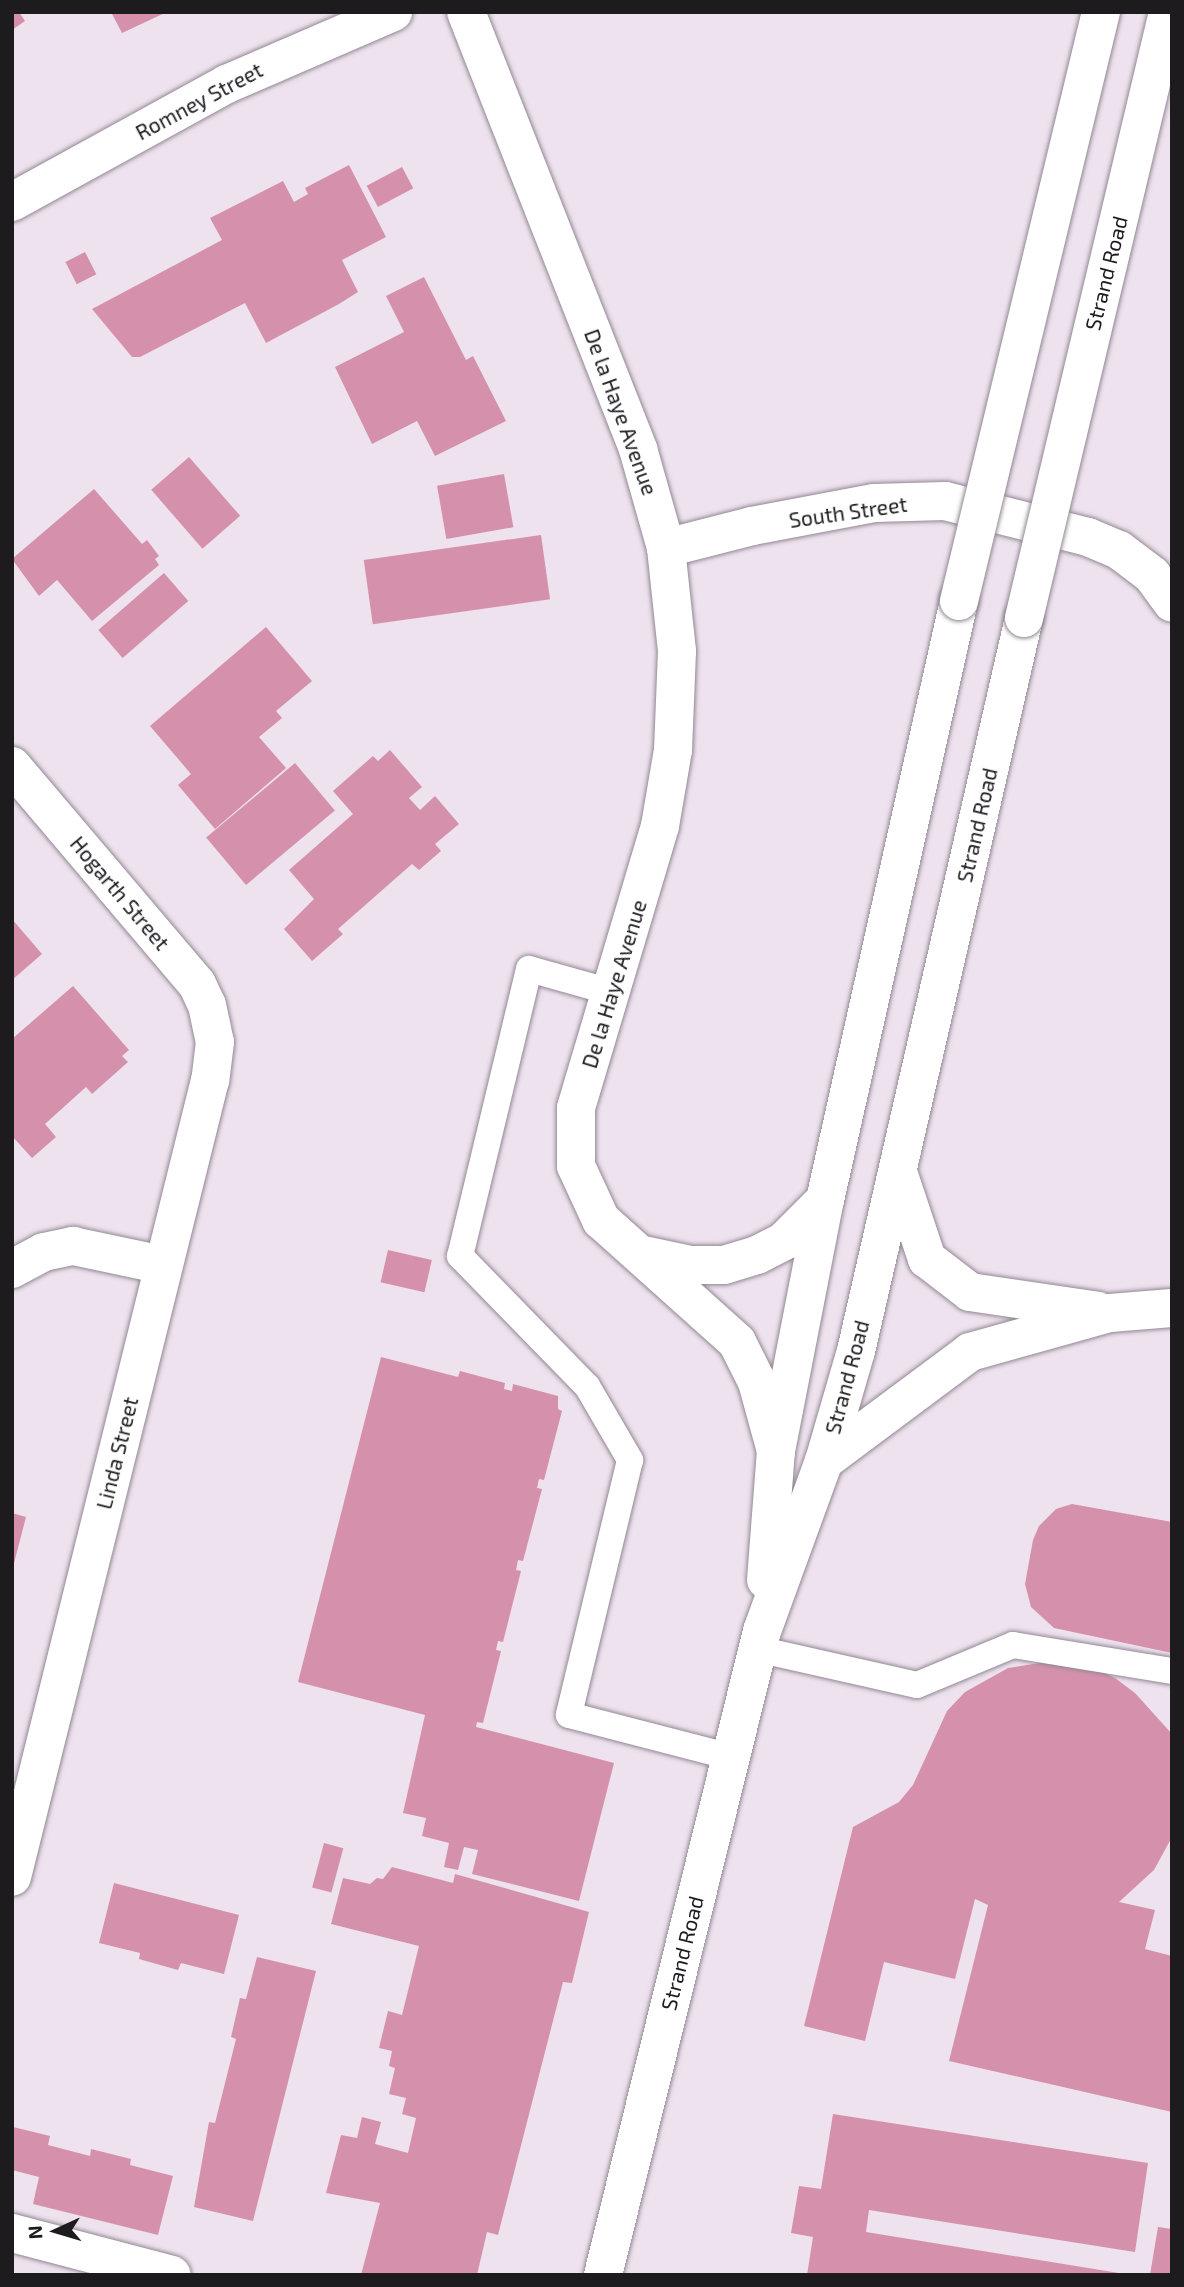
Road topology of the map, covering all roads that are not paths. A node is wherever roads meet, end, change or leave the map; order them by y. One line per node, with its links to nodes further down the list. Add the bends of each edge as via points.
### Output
1 (393, 12): 5 (main road, Romney Street, via 227,84)
2 (466, 12): 6 (main road, De la Haye Avenue, via 622,403)
3 (1101, 12): 12 (main road, Strand Road, bridge, via 959,601)
4 (1168, 12): 11 (main road, Strand Road, bridge)
5 (12, 202)
6 (666, 548): 7 (main road, South Street, via 874,503 945,501 1088,537 1119,550 1152,575); 9 (main road, De la Haye Avenue, via 677,651 673,750 660,826)
7 (1172, 603)
8 (12, 766): 10 (main road, Hogarth Street, via 197,984)
9 (611, 992): 13 (main road, De la Haye Avenue, via 576,1108 573,1152 601,1220); 22 (lane, via 528,968 460,1256 587,1386 630,1460 569,1715)
10 (214, 1028): 14 (main road, Linda Street, via 210,1080)
11 (898, 1170): 17 (main road, via 926,1259 970,1292); 19 (main road, Strand Road, via 856,1350)
12 (825, 1200): 13 (main road, via 784,1241 757,1255 713,1265); 18 (main road, Strand Road)
13 (644, 1255): 18 (main road, De la Haye Avenue, via 737,1342 757,1382)
14 (163, 1265): 15 (main road, via 73,1246 44,1252); 23 (main road, Linda Street)
15 (12, 1269)
16 (1172, 1308): 17 (main road)
17 (1110, 1313): 19 (main road, via 970,1352)
18 (776, 1451): 20 (main road, Strand Road)
19 (824, 1461): 20 (main road, Strand Road)
20 (759, 1640): 21 (lane, via 917,1685 1013,1645); 22 (main road, Strand Road)
21 (1172, 1671)
22 (731, 1757): 26 (main road, Strand Road)
23 (12, 1877)
24 (12, 2233): 25 (main road)
25 (172, 2275)
26 (603, 2275)

